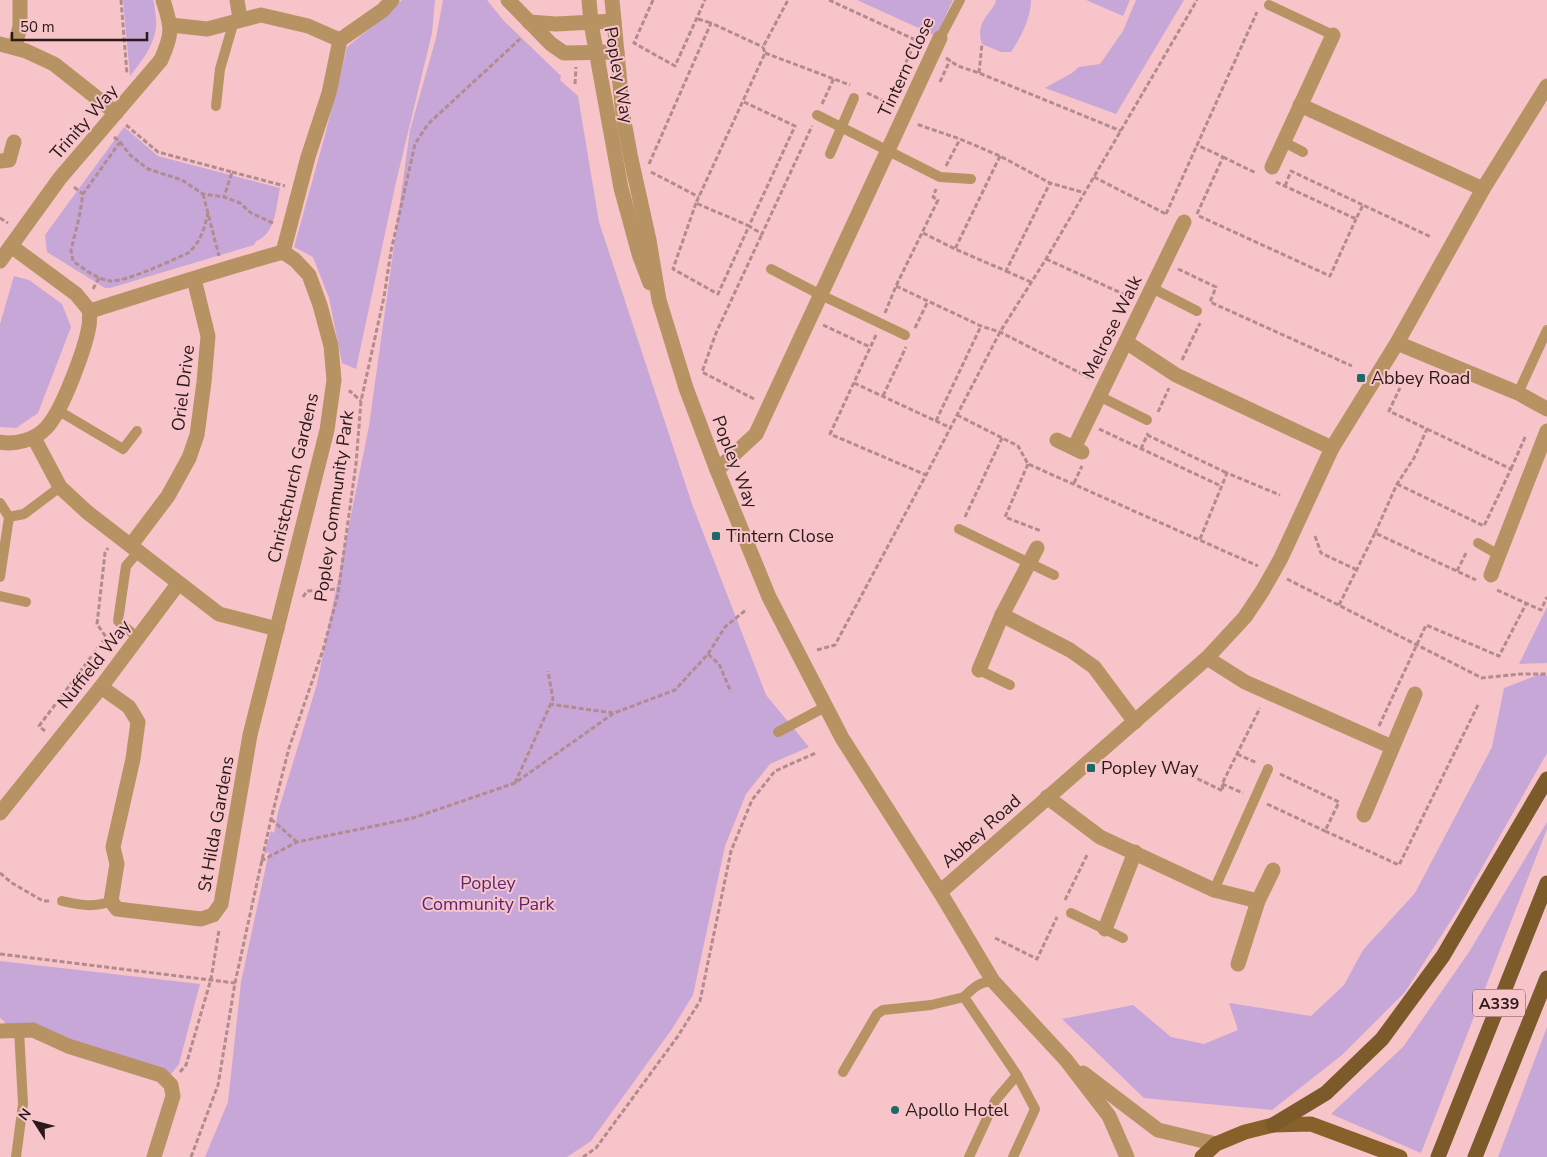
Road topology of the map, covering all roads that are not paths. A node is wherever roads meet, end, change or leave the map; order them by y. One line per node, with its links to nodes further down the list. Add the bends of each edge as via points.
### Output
1 (20, 0): 18 (street, via 20,26)
2 (163, 0): 14 (street, Trinity Way)
3 (237, 0): 10 (street)
4 (392, 0): 17 (street)
5 (508, 0): 12 (street)
6 (589, 0): 13 (street, Popley Way)
7 (612, 0): 11 (street, Popley Way)
8 (960, 0): 16 (lane, Tintern Close)
9 (1264, 7): 15 (lane)
10 (237, 20): 14 (street, via 207,28); 17 (street, via 261,15 308,26); 24 (lane, via 220,69)
11 (614, 21): 13 (street); 19 (street, Popley Way)
12 (529, 22): 13 (street); 20 (street, via 564,53)
13 (591, 23): 20 (street, Popley Way)
14 (171, 25): 26 (street, Trinity Way, via 170,40 161,60)
15 (1333, 35): 23 (street)
16 (940, 38): 31 (street, Tintern Close)
17 (340, 40): 40 (street, via 329,93)
18 (7, 45): 26 (street, via 54,64)
19 (617, 52): 20 (street); 46 (street, Popley Way, via 625,124)
20 (597, 53): 46 (street, Popley Way, via 621,188 639,254)
21 (1547, 86): 25 (street, Abbey Road)
22 (858, 94): 28 (lane, Tintern Close)
23 (1300, 105): 30 (street); 37 (street)
24 (216, 106)
25 (1541, 106): 37 (street, Abbey Road)
26 (116, 114): 39 (street, Trinity Way, via 60,178)
27 (817, 115): 28 (lane)
28 (842, 126): 31 (lane); 33 (lane, Tintern Close)
29 (14, 142): 34 (street, via 9,160)
30 (1284, 142): 32 (lane); 35 (street)
31 (887, 150): 36 (lane, via 940,177); 45 (street, Tintern Close)
32 (1303, 152)
33 (830, 154)
34 (0, 161)
35 (1270, 172)
36 (971, 179)
37 (1484, 189): 52 (street, Abbey Road)
38 (1190, 218): 44 (street, Melrose Walk)
39 (11, 246): 41 (street, Trinity Way); 47 (street, via 76,294)
40 (282, 252): 43 (street); 81 (street, Christchurch Gardens, via 309,275 331,346 334,380 327,430)
41 (0, 261)
42 (771, 268): 45 (lane)
43 (194, 279): 47 (street); 70 (street, Oriel Drive, via 208,336 197,435 189,458)
44 (1152, 288): 48 (lane); 51 (street, Melrose Walk)
45 (821, 295): 50 (lane); 64 (street, Tintern Close, via 756,434)
46 (659, 300): 64 (street, Popley Way, via 686,388)
47 (90, 311): 56 (street, via 89,326)
48 (1198, 311)
49 (1547, 330): 54 (lane)
50 (905, 335)
51 (1126, 342): 53 (street, Melrose Walk); 63 (street, via 1176,375)
52 (1396, 343): 54 (street); 63 (street, Abbey Road)
53 (1102, 390): 57 (lane); 61 (street, Melrose Walk, via 1080,454)
54 (1518, 393): 55 (street)
55 (1547, 409)
56 (59, 411): 58 (lane, via 123,449); 60 (street)
57 (1147, 420)
58 (137, 431)
59 (1547, 431): 72 (street)
60 (34, 438): 62 (street, via 9,444); 65 (street)
61 (1057, 440)
62 (0, 442)
63 (1332, 448): 83 (street, Abbey Road, via 1263,590 1246,617)
64 (717, 470): 88 (street, Popley Way, via 769,597)
65 (60, 487): 67 (lane, via 24,514); 70 (street)
66 (0, 503): 67 (lane)
67 (9, 517): 75 (lane)
68 (959, 529): 73 (lane)
69 (1478, 544): 72 (lane)
70 (135, 548): 77 (street); 82 (lane, via 126,566 118,622)
71 (1037, 548): 73 (street)
72 (1499, 555): 76 (street)
73 (1030, 563): 74 (lane); 80 (street)
74 (1054, 575)
75 (0, 577)
76 (1489, 582)
77 (178, 584): 81 (street, via 219,614); 82 (street, Nuffield Way)
78 (0, 596): 79 (lane)
79 (26, 602)
80 (1002, 615): 84 (street); 89 (street, via 1070,650 1094,667)
81 (277, 629): 103 (street, St Hilda Gardens, via 250,735 221,904 213,915 201,919 118,909)
82 (138, 638): 86 (street, Nuffield Way)
83 (1207, 658): 89 (street, Abbey Road); 91 (street, via 1245,682)
84 (979, 670): 85 (lane)
85 (1010, 685)
86 (101, 687): 95 (street, Nuffield Way); 103 (street, via 129,707 138,722 133,760 113,847 117,864)
87 (1415, 694): 91 (street)
88 (825, 707): 90 (lane); 101 (street, Popley Way)
89 (1135, 722): 94 (street, Abbey Road)
90 (778, 732)
91 (1392, 747): 96 (street)
92 (1268, 769): 100 (lane)
93 (1547, 779): 117 (highway, via 1443,956 1382,1039 1326,1093)
94 (1046, 797): 97 (street, Abbey Road, via 1100,837); 101 (street, Abbey Road)
95 (0, 814)
96 (1364, 815)
97 (1135, 852): 100 (street, Abbey Road); 106 (street)
98 (1273, 870): 104 (street)
99 (1547, 883): 126 (highway, A339)
100 (1214, 890): 104 (street, Abbey Road)
101 (940, 892): 110 (street, Popley Way)
102 (62, 901): 103 (lane, via 83,906)
103 (111, 901)
104 (1258, 901): 108 (street)
105 (1071, 913): 106 (lane)
106 (1105, 928): 107 (lane)
107 (1123, 938)
108 (1238, 964)
109 (1547, 978): 127 (highway, A339)
110 (993, 981): 111 (lane, via 982,982); 114 (street, Popley Way)
111 (964, 997): 115 (lane, via 931,1005 883,1010 877,1014); 116 (lane)
112 (19, 1030): 113 (street); 119 (lane, via 23,1104); 120 (street, via 33,1030 68,1046 161,1075 171,1085 173,1096)
113 (0, 1031)
114 (1066, 1060): 118 (street, Popley Way, via 1158,1130); 123 (street, Popley Way, via 1109,1116)
115 (844, 1072)
116 (1017, 1075): 121 (lane, via 995,1101); 122 (lane, via 1035,1109)
117 (1273, 1125): 118 (main road); 125 (main road, via 1311,1124)
118 (1216, 1144): 124 (main road)
119 (16, 1157)
120 (154, 1157)
121 (969, 1157)
122 (1013, 1157)
123 (1126, 1157)
124 (1202, 1157)
125 (1400, 1157)
126 (1438, 1157)
127 (1475, 1157)

